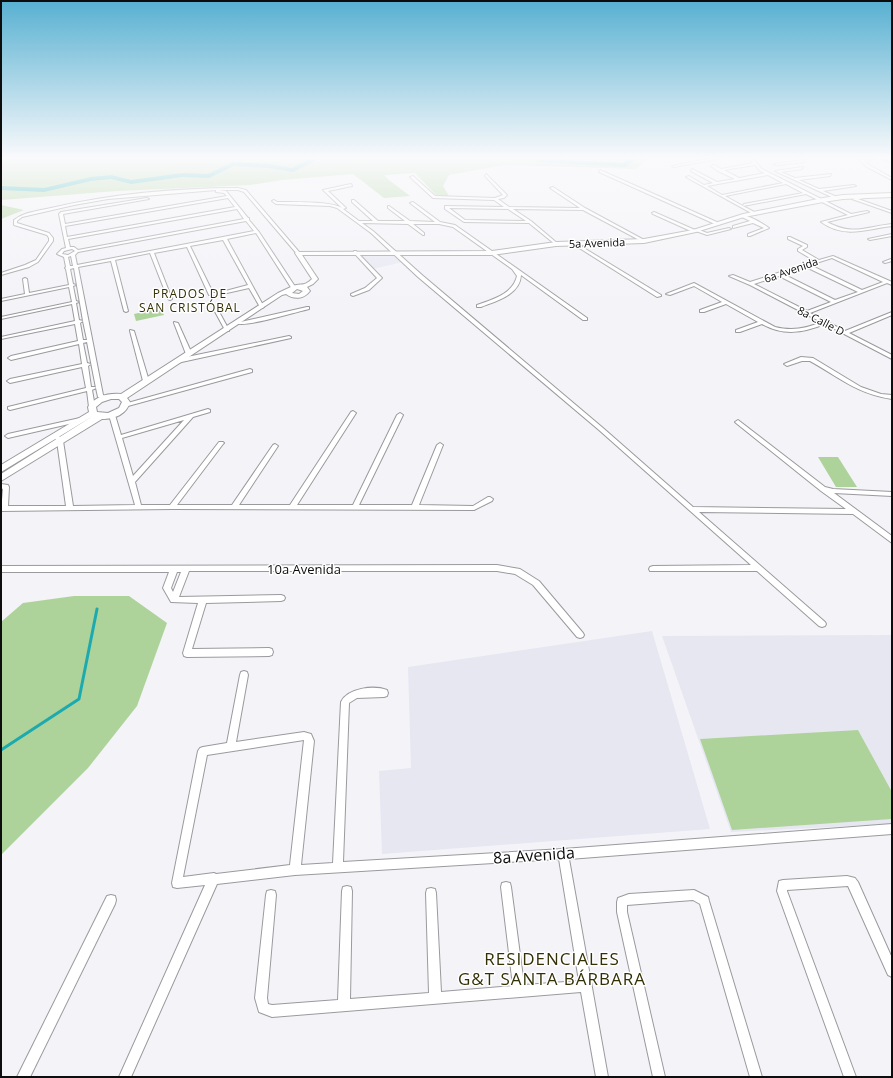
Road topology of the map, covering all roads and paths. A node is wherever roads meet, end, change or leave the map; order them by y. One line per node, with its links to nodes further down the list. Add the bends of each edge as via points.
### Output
1 (59, 208): 66 (street, via 21,216 15,220 15,224 48,234 51,242 37,261)
2 (85, 208): 34 (street, via 61,214)
3 (162, 208): 34 (street)
4 (236, 208): 43 (street)
5 (238, 208): 26 (street)
6 (260, 208): 57 (street)
7 (339, 208): 22 (street)
8 (343, 208): 22 (street)
9 (361, 208): 30 (street)
10 (391, 208): 31 (street)
11 (419, 208): 32 (street)
12 (446, 208): 29 (street, via 464,221)
13 (510, 208): 29 (street)
14 (558, 208): 19 (street)
15 (683, 208): 33 (street)
16 (745, 208): 23 (street)
17 (786, 208): 23 (street, 5a Avenida)
18 (838, 208): 24 (street)
19 (584, 209): 47 (street)
20 (867, 212): 24 (street)
21 (654, 213): 38 (street)
22 (346, 214): 28 (street)
23 (755, 214): 25 (street, 5a Avenida)
24 (850, 215): 35 (street, via 823,222 850,232)
25 (743, 216): 27 (street); 33 (street, 5a Avenida)
26 (248, 219): 39 (street); 52 (street)
27 (754, 221): 36 (street); 41 (street, via 767,228)
28 (359, 222): 30 (street); 55 (street)
29 (530, 222): 48 (street)
30 (378, 223): 31 (street)
31 (410, 223): 32 (street); 40 (street)
32 (439, 223): 56 (street, via 454,226)
33 (718, 224): 38 (street, 5a Avenida)
34 (63, 225): 43 (street)
35 (892, 225)
36 (734, 228)
37 (729, 229): 38 (street, via 707,234)
38 (695, 230): 47 (street, 5a Avenida)
39 (257, 232): 44 (street); 75 (street)
40 (423, 234)
41 (749, 235)
42 (892, 235): 46 (street)
43 (66, 238): 51 (street)
44 (224, 238): 50 (street); 74 (street)
45 (789, 238): 60 (street, via 804,243 806,246 799,250)
46 (870, 240)
47 (644, 241): 49 (street, 5a Avenida)
48 (556, 244): 49 (street, 5a Avenida); 56 (street, 5a Avenida)
49 (574, 244): 80 (street)
50 (188, 245): 53 (street); 74 (street, via 211,294)
51 (68, 249): 52 (street, via 76,249); 58 (street, via 59,254)
52 (75, 252): 58 (street); 64 (street)
53 (152, 252): 59 (street); 81 (street)
54 (355, 252): 55 (street, 5a Avenida); 57 (street, 5a Avenida); 79 (street, via 380,278 367,289)
55 (394, 252): 56 (street, 5a Avenida); 156 (street)
56 (493, 252): 87 (street, via 518,273 518,285 510,292); 96 (street)
57 (298, 254): 75 (street, via 311,268 318,282 304,288 307,291 305,294 296,296)
58 (66, 256): 65 (street)
59 (113, 259): 64 (street); 91 (street)
60 (818, 260): 63 (street, 6a Avenida); 70 (street, 6a Avenida, via 832,257)
61 (892, 260): 62 (street)
62 (885, 262)
63 (806, 265): 67 (street, 6a Avenida); 76 (street)
64 (74, 267): 65 (street); 71 (street)
65 (67, 268): 73 (street)
66 (1, 274)
67 (779, 274): 72 (street, 6a Avenida); 85 (street)
68 (732, 276): 72 (street, 8a Calle D)
69 (26, 279): 78 (street)
70 (889, 283): 76 (street)
71 (78, 284): 73 (street); 83 (street)
72 (751, 284): 94 (street, 8a Calle D)
73 (70, 286): 78 (street); 86 (street)
74 (251, 286): 88 (street)
75 (291, 291): 88 (street)
76 (862, 292): 85 (street)
77 (668, 294): 84 (street, via 694,284)
78 (27, 295): 82 (street)
79 (353, 295)
80 (659, 296)
81 (170, 299)
82 (1, 300)
83 (82, 301): 86 (street); 97 (street)
84 (726, 302): 92 (street); 99 (street)
85 (835, 302): 94 (street)
86 (74, 303): 95 (street); 98 (street)
87 (479, 306)
88 (262, 307): 101 (street)
89 (215, 308): 103 (street)
90 (307, 308): 101 (street)
91 (126, 311)
92 (702, 311)
93 (892, 313): 106 (street)
94 (806, 314): 102 (street, 8a Calle D)
95 (1, 318)
96 (585, 318)
97 (85, 320): 98 (street); 109 (street)
98 (77, 322): 108 (street); 110 (street)
99 (762, 322): 102 (street, via 781,331 807,330); 105 (street)
100 (176, 323): 111 (street)
101 (238, 323): 103 (street)
102 (824, 323): 106 (street, 8a Calle D)
103 (227, 330): 111 (street)
104 (132, 331): 120 (street)
105 (738, 331)
106 (844, 333): 112 (street, 8a Calle D)
107 (290, 337): 114 (street)
108 (1, 338)
109 (89, 340): 110 (street); 115 (street)
110 (81, 342): 113 (street); 116 (street)
111 (189, 354): 114 (street)
112 (890, 355)
113 (11, 358)
114 (177, 361): 120 (street)
115 (94, 362): 116 (street); 121 (street)
116 (85, 364): 119 (street); 122 (street)
117 (787, 364): 123 (street, via 801,359 811,359 867,393)
118 (250, 371): 125 (street)
119 (10, 381)
120 (146, 381): 125 (street)
121 (99, 386): 122 (street); 124 (street, via 100,396)
122 (90, 388): 126 (street); 128 (street)
123 (892, 397)
124 (105, 398): 125 (street, via 114,396); 128 (street, via 97,402)
125 (124, 401): 130 (street, via 121,411)
126 (10, 408)
127 (208, 411): 131 (street)
128 (95, 412): 130 (street); 133 (street); 137 (street)
129 (353, 413): 150 (street)
130 (112, 415): 136 (street)
131 (192, 416): 136 (street); 143 (street)
132 (400, 416): 151 (street)
133 (80, 420): 135 (street); 137 (street)
134 (738, 422): 145 (street)
135 (8, 436)
136 (119, 437): 143 (street)
137 (58, 438): 141 (street); 142 (street); 152 (street)
138 (222, 443): 148 (street)
139 (440, 445): 154 (street)
140 (275, 446): 149 (street)
141 (1, 469)
142 (1, 478)
143 (132, 481): 153 (street)
144 (1, 486): 155 (street, via 6,487)
145 (823, 489): 146 (street); 157 (street)
146 (892, 494)
147 (490, 499): 154 (street, via 474,508)
148 (172, 507): 149 (street); 153 (street)
149 (234, 507): 150 (street)
150 (292, 507): 151 (street)
151 (356, 507): 154 (street)
152 (70, 508): 153 (street); 155 (street)
153 (139, 508)
154 (415, 508)
155 (3, 509)
156 (691, 509): 157 (street); 159 (street)
157 (854, 512): 158 (street)
158 (892, 540)
159 (758, 568): 163 (street); 167 (street)
160 (1, 569): 161 (street, 10a Avenida)
161 (174, 569): 162 (street, 10a Avenida); 165 (street, via 167,588)
162 (186, 569): 165 (street); 168 (street, 10a Avenida, via 497,568 517,571 536,583)
163 (653, 569)
164 (281, 598): 166 (street)
165 (174, 600): 166 (street)
166 (203, 600): 169 (street, via 187,653)
167 (822, 624)
168 (580, 635)
169 (269, 652)
170 (244, 675): 172 (street)
171 (384, 693): 175 (street, via 354,694 347,697 345,702)
172 (231, 746): 176 (street, via 308,737); 177 (street, 8a Avenida, via 205,750 201,754 177,883)
173 (892, 828): 174 (street, 8a Avenida)
174 (563, 854): 175 (street, 8a Avenida); 184 (street)
175 (338, 867): 176 (street, 8a Avenida)
176 (295, 870): 177 (street, 8a Avenida)
177 (214, 878): 189 (street)
178 (506, 887): 185 (street)
179 (347, 891): 187 (street)
180 (431, 893): 186 (street)
181 (271, 895): 187 (street, via 260,998 263,1008 272,1011)
182 (111, 900): 188 (street)
183 (892, 971): 193 (street, via 851,882 783,885 782,891)
184 (586, 986): 185 (street); 190 (street)
185 (519, 992): 186 (street)
186 (435, 998): 187 (street)
187 (344, 1005)
188 (22, 1077)
189 (125, 1077)
190 (602, 1077)
191 (659, 1077): 192 (street, via 622,912 622,902 629,899 694,895 704,901)
192 (756, 1077)
193 (850, 1077)

